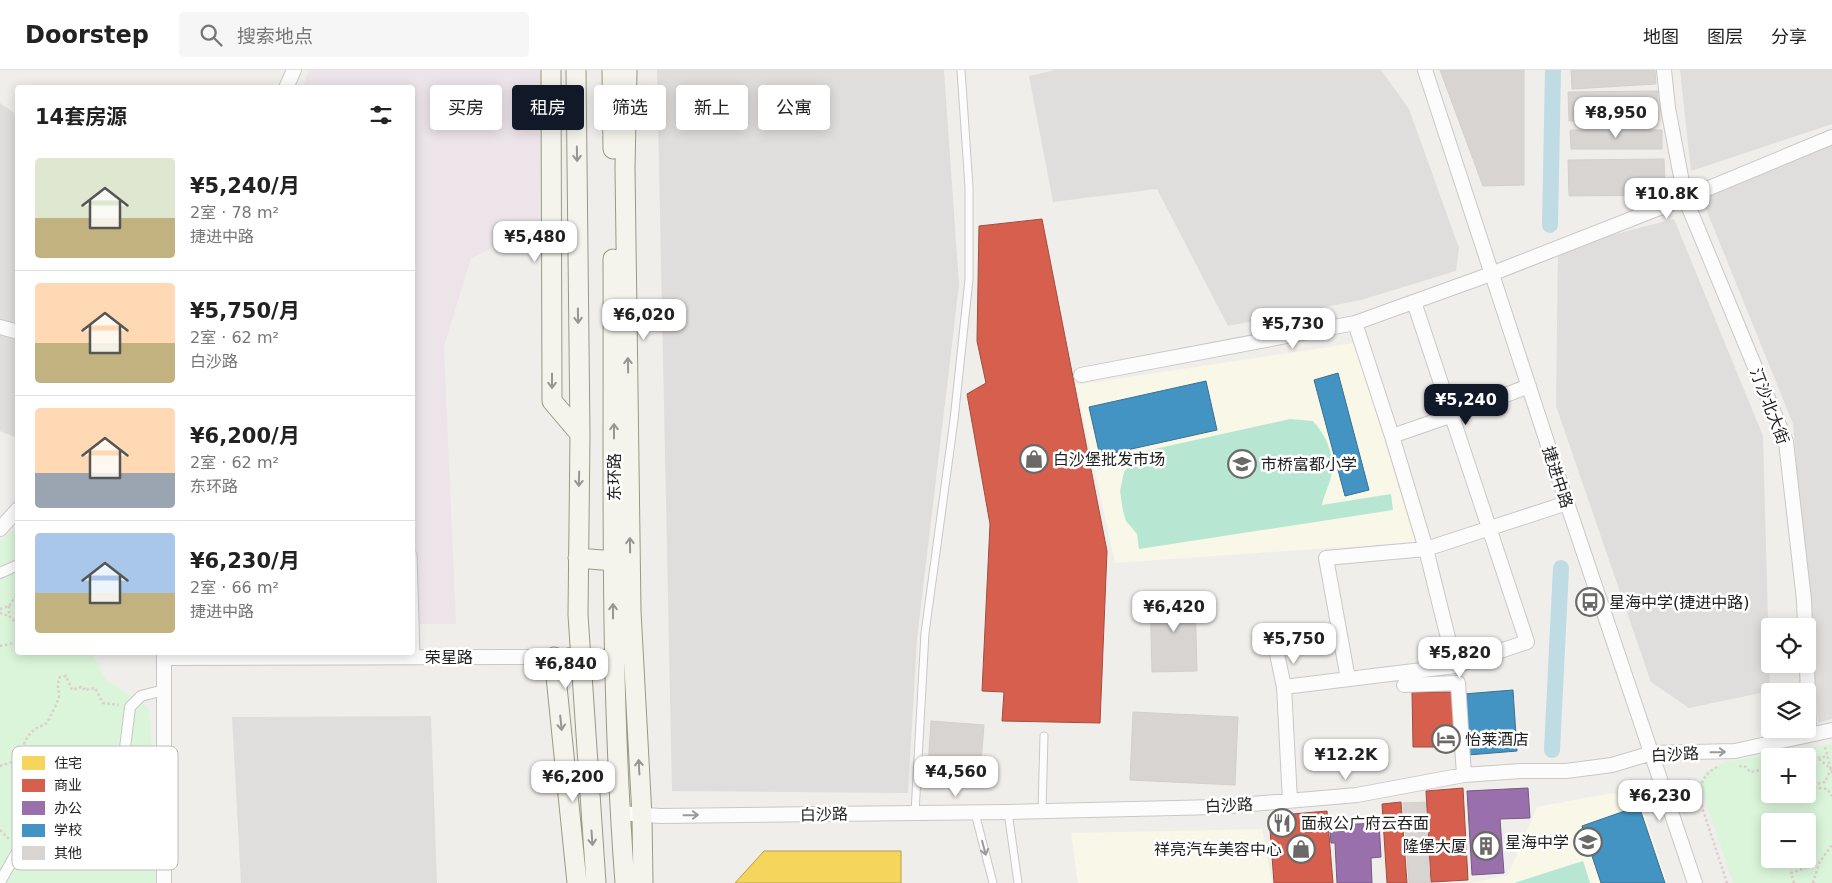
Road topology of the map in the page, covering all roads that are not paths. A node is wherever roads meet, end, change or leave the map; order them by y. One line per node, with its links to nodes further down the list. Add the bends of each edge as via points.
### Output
1 (294, 70): 9 (street)
2 (550, 70): 20 (main road, one-way to 20, via 552,401)
3 (576, 70): 20 (main road, one-way to 20)
4 (612, 70): 28 (main road, 东环路, one-way to 4)
5 (626, 70): 31 (main road, one-way to 5)
6 (961, 70): 59 (lane, via 969,187 969,279 954,420 925,633)
7 (1424, 70): 12 (street, 捷进中路)
8 (1664, 70): 11 (street, 汀沙北大街)
9 (287, 85)
10 (1832, 137): 11 (street)
11 (1685, 198): 12 (street); 32 (street, 汀沙北大街, via 1786,442)
12 (1491, 274): 13 (street); 18 (street, 捷进中路)
13 (1414, 302): 14 (street); 19 (street)
14 (1355, 323): 17 (street); 21 (street)
15 (0, 328): 16 (street)
16 (15, 331)
17 (1081, 375)
18 (1529, 386): 19 (street); 22 (street, 捷进中路)
19 (1452, 415): 21 (street); 25 (street)
20 (580, 434): 27 (main road, one-way to 27)
21 (1392, 436): 26 (street)
22 (1567, 503): 25 (street); 52 (street, 捷进中路)
23 (15, 512): 24 (street)
24 (0, 529)
25 (1489, 529): 26 (street); 40 (street, via 1528,642)
26 (1426, 549): 40 (street); 41 (street, via 1326,558)
27 (578, 558): 28 (main road); 38 (main road)
28 (614, 561): 39 (main road, 东环路, one-way to 28)
29 (15, 566): 30 (street)
30 (0, 573)
31 (631, 611): 39 (main road); 60 (main road, one-way to 31)
32 (1805, 618)
33 (415, 623): 36 (lane)
34 (1276, 648): 43 (street)
35 (164, 655): 36 (street, 荣星路); 44 (street)
36 (416, 657): 37 (street, 荣星路)
37 (554, 657): 38 (main road); 45 (main road); 65 (main road, one-way to 65)
38 (580, 658): 39 (main road); 45 (main road)
39 (614, 660): 58 (main road, 东环路)
40 (1455, 666): 41 (street)
41 (1348, 678): 43 (street)
42 (1404, 685): 53 (street, via 1458,683)
43 (1284, 687): 54 (street)
44 (164, 690): 50 (street, via 141,696 130,707); 51 (street)
45 (585, 720): 66 (main road, one-way to 66)
46 (1832, 730): 47 (street, 白沙路)
47 (1816, 733)
48 (1044, 736): 55 (lane)
49 (1795, 738): 52 (street, 白沙路, one-way to 49, via 1735,751)
50 (125, 746)
51 (164, 746)
52 (1652, 753): 53 (street, 白沙路, via 1612,765 1566,771); 71 (street, 捷进中路)
53 (1464, 775): 54 (street, 白沙路, via 1357,795)
54 (1290, 801): 55 (street, 白沙路)
55 (1042, 811): 57 (street, 白沙路)
56 (975, 812): 57 (street, 白沙路); 59 (street, 白沙路); 69 (lane, one-way to 69)
57 (1008, 812): 70 (lane)
58 (619, 813): 60 (street, 白沙路); 67 (main road, 东环路)
59 (914, 813): 60 (street, 白沙路, one-way to 59)
60 (642, 816): 68 (main road)
61 (12, 861): 63 (street)
62 (164, 870): 64 (street)
63 (0, 882)
64 (164, 883)
65 (578, 883)
66 (596, 883)
67 (625, 883)
68 (643, 883)
69 (993, 883)
70 (1018, 883)
71 (1696, 883)

